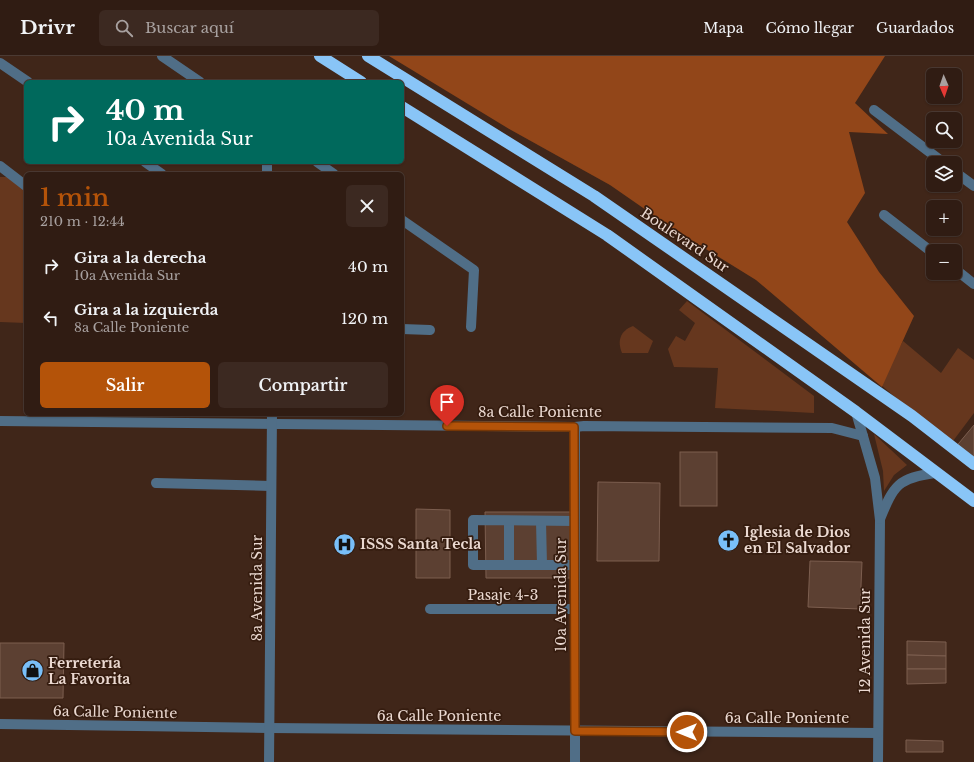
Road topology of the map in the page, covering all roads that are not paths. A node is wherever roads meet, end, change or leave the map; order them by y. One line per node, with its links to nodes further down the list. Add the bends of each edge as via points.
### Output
1 (162, 56): 6 (street)
2 (320, 56): 7 (highway)
3 (368, 56): 33 (highway, Boulevard Sur, via 594,196 912,416)
4 (0, 63): 5 (street)
5 (25, 80)
6 (197, 80)
7 (358, 80)
8 (404, 108): 27 (highway, via 607,235)
9 (874, 110): 10 (street)
10 (935, 156)
11 (148, 164): 14 (street)
12 (320, 164): 15 (street)
13 (0, 166): 17 (street)
14 (159, 172)
15 (331, 172)
16 (962, 177): 18 (street)
17 (24, 184)
18 (974, 186)
19 (884, 215): 21 (street)
20 (404, 221): 24 (street, via 474,270)
21 (926, 248)
22 (962, 275): 23 (street)
23 (974, 284)
24 (471, 327)
25 (404, 329): 26 (street)
26 (430, 330)
27 (856, 412): 32 (street, 12 Avenida Sur); 34 (highway)
28 (272, 416): 30 (street, 8a Avenida Sur)
29 (0, 421): 30 (street, 8a Calle Poniente)
30 (272, 425): 31 (street, 8a Calle Poniente); 36 (street, 8a Avenida Sur)
31 (574, 427): 32 (street, 8a Calle Poniente, via 832,428); 41 (street, 10a Avenida Sur)
32 (864, 436): 38 (street, 12 Avenida Sur, via 875,478)
33 (974, 464)
34 (935, 473): 37 (highway); 38 (street, 12 Avenida Sur, via 902,481 890,494)
35 (156, 483): 36 (street)
36 (271, 486): 48 (street, 8a Avenida Sur)
37 (974, 502)
38 (880, 520): 50 (street, 12 Avenida Sur)
39 (509, 521): 40 (street); 42 (street); 42 (street, via 473,520 473,565)
40 (541, 521): 41 (street); 43 (street)
41 (575, 521): 44 (street, 10a Avenida Sur)
42 (509, 565): 43 (street)
43 (542, 565): 44 (street)
44 (575, 565): 46 (street, 10a Avenida Sur)
45 (430, 609): 46 (street, Pasaje 4-3)
46 (575, 609): 49 (street, 10a Avenida Sur)
47 (0, 724): 48 (street, 6a Calle Poniente)
48 (270, 728): 49 (street, 6a Calle Poniente); 51 (street, 8a Avenida Sur)
49 (575, 731): 50 (street, 6a Calle Poniente); 52 (street, 10a Avenida Sur)
50 (878, 733): 53 (street, 12 Avenida Sur)
51 (269, 762)
52 (575, 762)
53 (878, 762)

